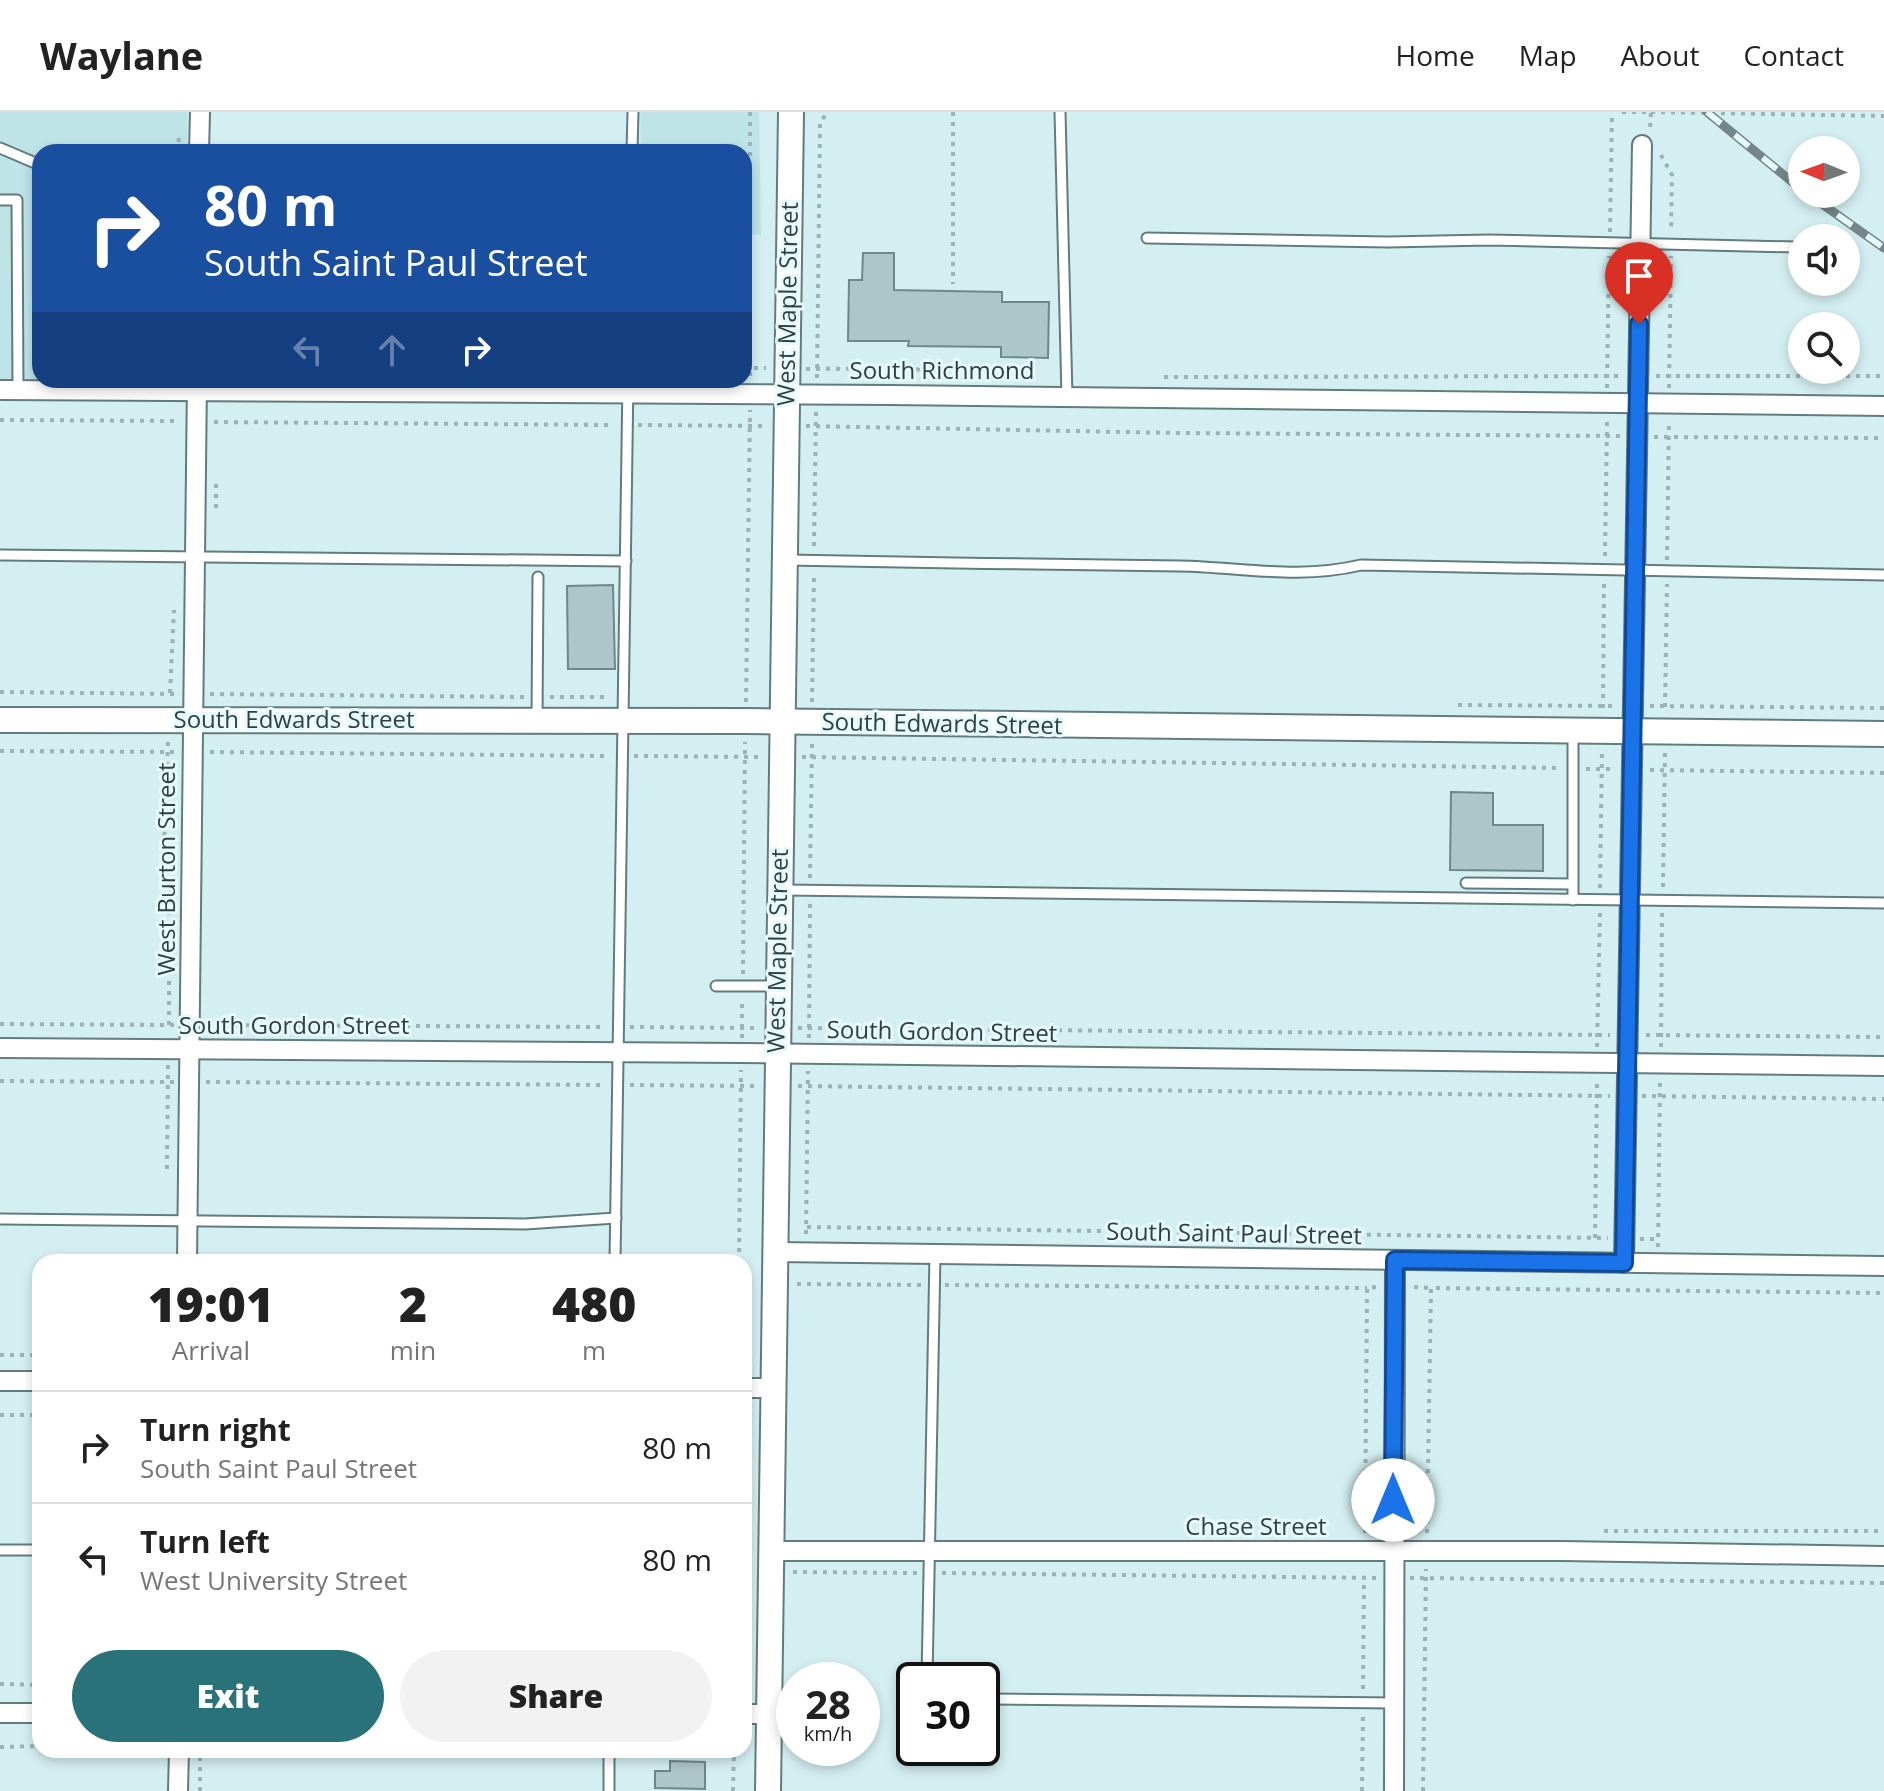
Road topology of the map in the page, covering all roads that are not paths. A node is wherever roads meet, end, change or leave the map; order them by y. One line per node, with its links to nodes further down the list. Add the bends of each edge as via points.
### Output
1 (200, 112): 6 (street)
2 (633, 112): 7 (lane)
3 (791, 112): 19 (street, West Maple Street)
4 (1060, 112): 20 (lane)
5 (1650, 142): 12 (street)
6 (199, 144)
7 (632, 144)
8 (0, 148): 9 (lane)
9 (32, 162)
10 (0, 200): 18 (lane, via 17,200)
11 (1147, 238): 12 (lane)
12 (1640, 245): 13 (lane); 21 (street)
13 (1788, 247)
14 (51, 388): 18 (street, South Richmond)
15 (197, 388): 24 (street, West Burton Street)
16 (628, 388): 26 (lane)
17 (643, 388): 19 (street, South Richmond)
18 (9, 390)
19 (786, 395): 20 (street, South Richmond); 25 (street, West Maple Street)
20 (1067, 397): 21 (street, South Richmond)
21 (1637, 403): 22 (street, South Richmond); 27 (street)
22 (1884, 406)
23 (0, 555): 24 (lane)
24 (194, 557): 26 (lane); 34 (street, West Burton Street, via 192,694)
25 (784, 560): 27 (lane, via 1328,573 1361,565); 32 (street, West Maple Street)
26 (626, 561): 31 (lane)
27 (1635, 571): 28 (lane); 36 (street)
28 (1884, 575)
29 (538, 577): 30 (lane)
30 (537, 708): 31 (street, South Edwards Street); 34 (street, South Edwards Street)
31 (624, 709): 32 (street, South Edwards Street); 48 (lane)
32 (782, 710): 35 (street, South Edwards Street); 40 (street, West Maple Street)
33 (0, 720): 34 (street, South Edwards Street)
34 (180, 721): 47 (street, West Burton Street, via 191,752)
35 (1573, 733): 36 (street, South Edwards Street); 39 (lane)
36 (1633, 733): 37 (street, South Edwards Street); 42 (street)
37 (1884, 734)
38 (1466, 883): 39 (lane)
39 (1572, 884): 41 (lane)
40 (779, 890): 41 (lane); 45 (street, West Maple Street)
41 (1573, 900): 42 (lane)
42 (1631, 901): 43 (lane); 50 (street)
43 (1884, 903)
44 (716, 986): 45 (lane)
45 (778, 986): 49 (street, West Maple Street)
46 (0, 1048): 47 (street, South Gordon Street)
47 (190, 1049): 48 (street, South Gordon Street); 54 (street, West Burton Street)
48 (620, 1053): 49 (street, South Gordon Street); 52 (lane)
49 (777, 1054): 50 (street, South Gordon Street); 55 (street, West Maple Street)
50 (1629, 1064): 51 (street, South Gordon Street); 60 (street)
51 (1884, 1066)
52 (616, 1218): 54 (lane, via 525,1224); 57 (lane)
53 (0, 1219): 54 (lane)
54 (188, 1221): 56 (street, West Burton Street)
55 (775, 1252): 58 (street, South Saint Paul Street); 65 (street, West Maple Street)
56 (187, 1254)
57 (615, 1254)
58 (935, 1254): 59 (street, South Saint Paul Street); 69 (lane)
59 (1395, 1260): 60 (street, South Saint Paul Street); 70 (street)
60 (1624, 1263): 61 (street, South Saint Paul Street)
61 (1884, 1266)
62 (0, 1381): 63 (street)
63 (32, 1381)
64 (752, 1388): 65 (street)
65 (773, 1388): 68 (street, West Maple Street)
66 (0, 1550): 67 (lane)
67 (32, 1550)
68 (782, 1551): 69 (street, Chase Street); 78 (street, West Maple Street)
69 (930, 1551): 70 (street, Chase Street); 72 (lane)
70 (1393, 1551): 71 (street, Chase Street); 74 (street)
71 (1884, 1556)
72 (928, 1662)
73 (1000, 1699): 74 (lane)
74 (1395, 1703): 84 (street)
75 (0, 1713): 76 (street)
76 (32, 1713)
77 (752, 1714): 78 (street)
78 (769, 1714): 83 (street, West Maple Street)
79 (179, 1758): 81 (street)
80 (609, 1758): 82 (lane)
81 (178, 1791)
82 (609, 1791)
83 (768, 1791)
84 (1394, 1791)

